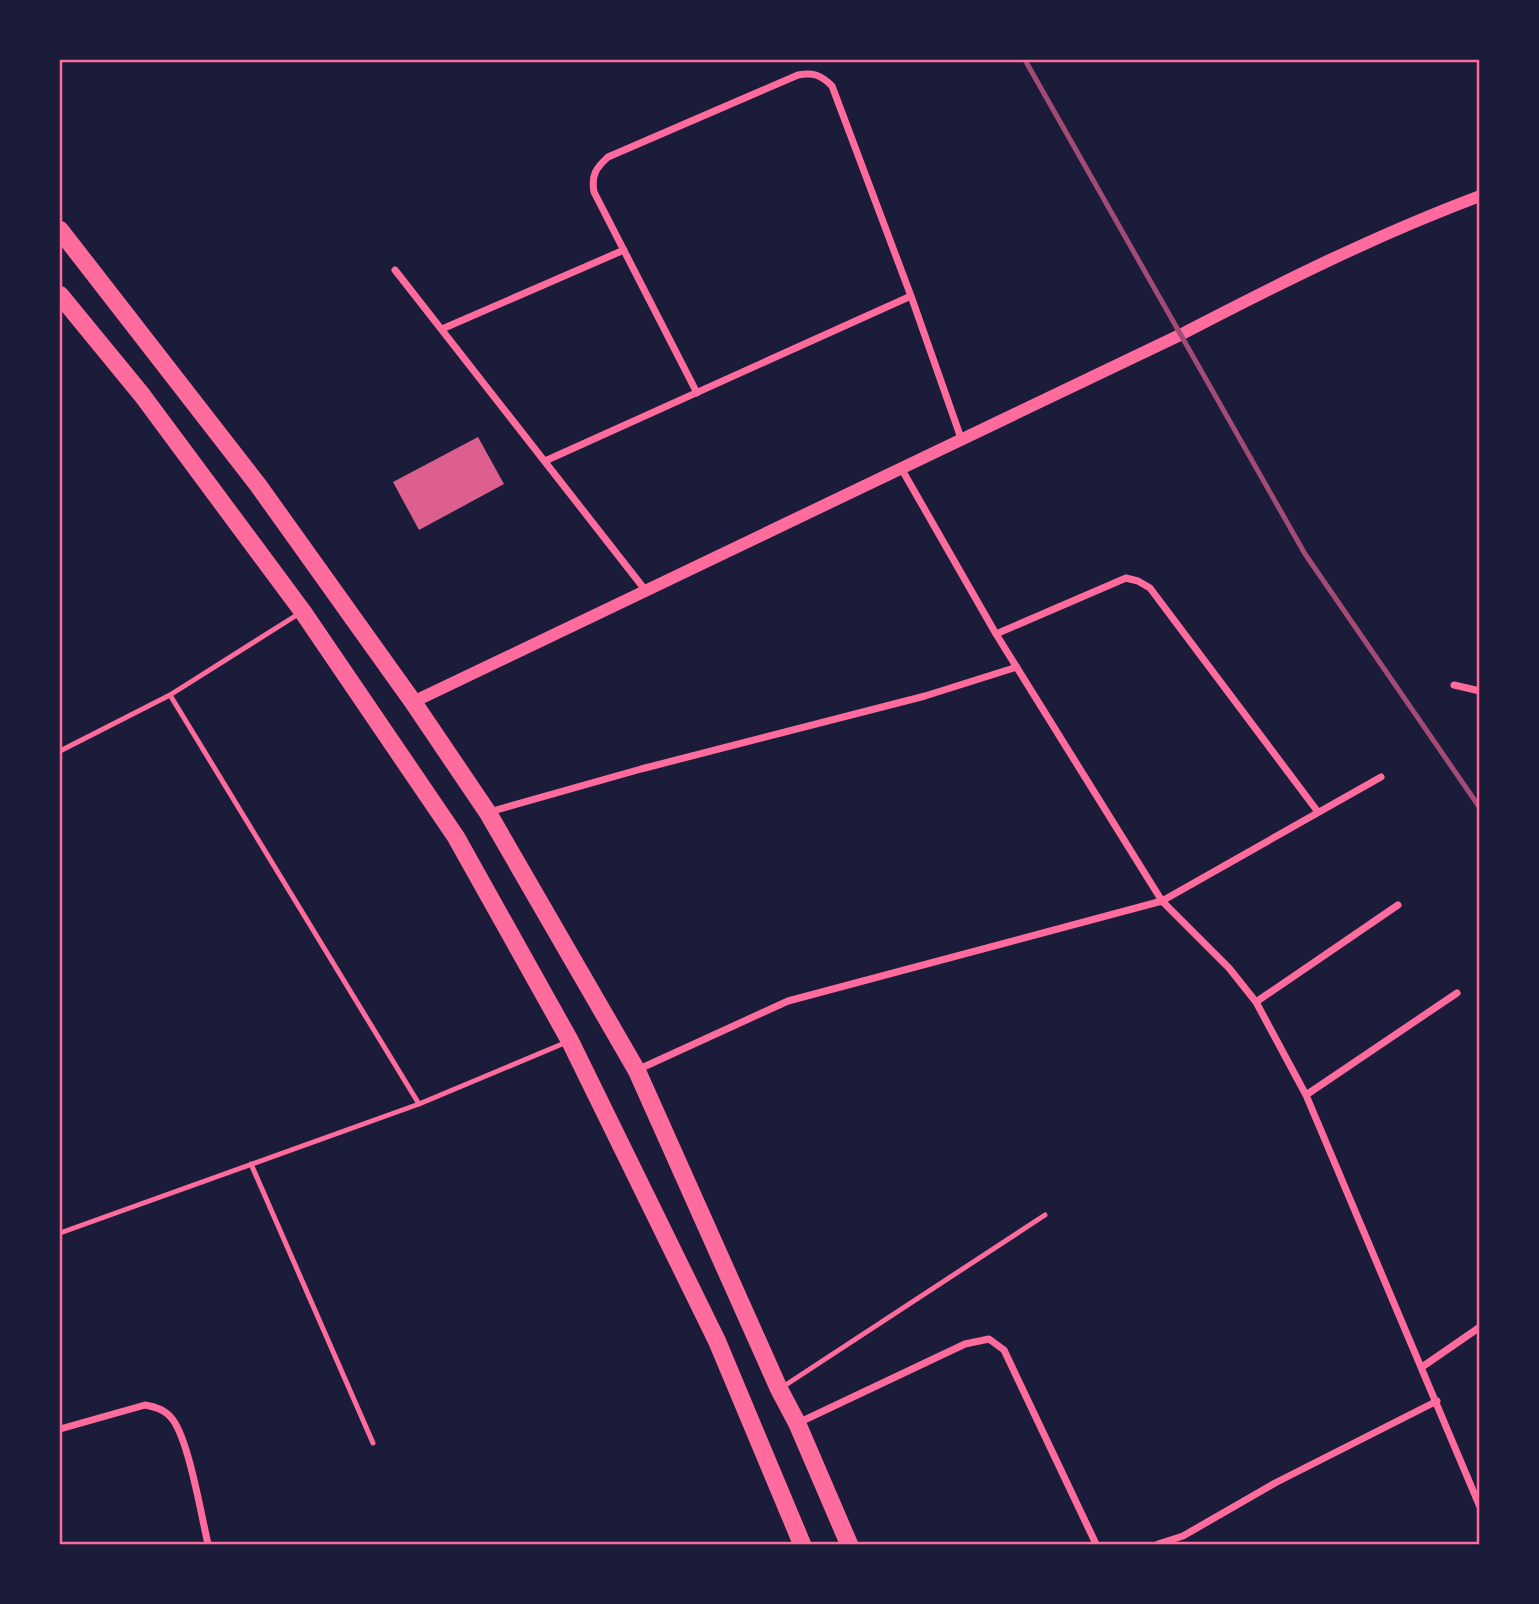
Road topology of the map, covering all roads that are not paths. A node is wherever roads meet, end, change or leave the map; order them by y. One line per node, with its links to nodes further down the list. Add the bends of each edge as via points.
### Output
1 (1479, 196): 9 (street, via 1298,274)
2 (60, 230): 19 (main road, via 258,485)
3 (624, 250): 6 (street, via 594,192 592,177 598,166 608,157 811,72 832,86); 7 (street); 8 (street)
4 (395, 270): 7 (street)
5 (60, 295): 13 (main road, via 142,395)
6 (911, 296): 8 (street); 9 (street)
7 (442, 329): 10 (street)
8 (697, 393): 10 (street)
9 (961, 438): 11 (street)
10 (545, 461): 12 (street)
11 (901, 468): 12 (street); 14 (street)
12 (646, 591): 19 (street)
13 (303, 612): 18 (lane); 28 (main road, via 456,837)
14 (996, 635): 15 (street); 22 (street, via 1126,578 1138,580 1150,588)
15 (1017, 667): 23 (street); 24 (street)
16 (1454, 685): 17 (street)
17 (1479, 691)
18 (170, 695): 20 (lane); 31 (lane)
19 (414, 702): 23 (main road)
20 (60, 751)
21 (1381, 777): 22 (street)
22 (1318, 812): 24 (street)
23 (488, 813): 29 (main road)
24 (1162, 901): 27 (street); 29 (street, via 788,1001)
25 (1398, 905): 27 (street)
26 (1457, 993): 30 (street)
27 (1256, 1002): 30 (street)
28 (570, 1041): 31 (lane); 44 (main road, via 717,1341)
29 (637, 1071): 37 (main road)
30 (1306, 1095): 36 (street)
31 (419, 1104): 32 (lane)
32 (251, 1164): 34 (lane); 41 (lane)
33 (1045, 1215): 37 (lane)
34 (60, 1233)
35 (1479, 1327): 36 (street)
36 (1422, 1367): 38 (street)
37 (779, 1390): 39 (main road)
38 (1437, 1401): 42 (street); 47 (street, via 1275,1483 1193,1531)
39 (797, 1423): 45 (main road); 46 (street, via 965,1344 989,1339 1004,1350)
40 (60, 1429): 43 (street, via 145,1405 165,1412 181,1434)
41 (373, 1443)
42 (1479, 1507)
43 (208, 1545)
44 (802, 1545)
45 (849, 1545)
46 (1096, 1545)
47 (1158, 1545)

